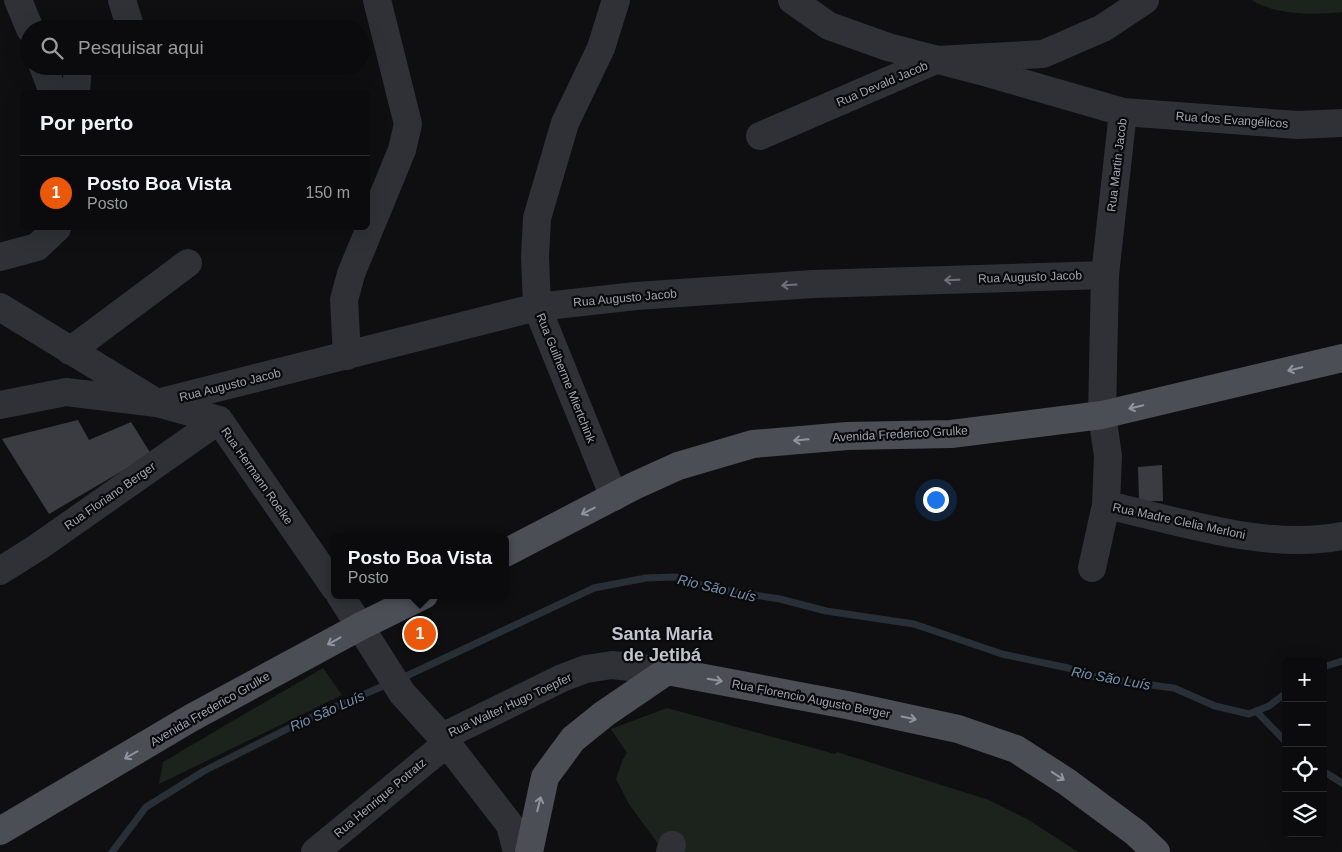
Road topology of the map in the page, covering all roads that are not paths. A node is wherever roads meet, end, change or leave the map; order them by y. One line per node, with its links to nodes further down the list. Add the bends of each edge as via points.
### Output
1 (18, 0): 7 (street)
2 (122, 0): 8 (street)
3 (377, 0): 17 (street, via 408,124 402,150)
4 (616, 0): 24 (street, Rua Guilherme Miertchink, via 601,48 565,123 537,218)
5 (792, 0): 9 (street, Rua Martin Jacob, via 829,26)
6 (1145, 0): 9 (street, Rua Devald Jacob, via 1103,28 1043,54)
7 (26, 20)
8 (128, 20)
9 (936, 60): 14 (street, Rua Martin Jacob); 16 (street, Rua Devald Jacob)
10 (46, 75): 12 (street)
11 (77, 75): 13 (street)
12 (52, 90)
13 (76, 90)
14 (1123, 112): 15 (street, Rua dos Evangélicos, via 1298,126); 22 (street, Rua Martin Jacob)
15 (1342, 123)
16 (760, 136)
17 (370, 228)
18 (55, 230): 20 (street, via 37,247)
19 (369, 230): 26 (street, via 344,300)
20 (0, 257)
21 (188, 264): 25 (street)
22 (1105, 275): 24 (street, Rua Augusto Jacob, one-way to 24, via 813,284 636,296); 30 (street, Rua Martin Jacob)
23 (0, 307): 25 (street, Rua Hermann Roelke)
24 (537, 307): 26 (street, Rua Augusto Jacob); 32 (street, Rua Guilherme Miertchink)
25 (70, 351): 28 (street, Rua Hermann Roelke)
26 (347, 356): 28 (street, Rua Augusto Jacob)
27 (1342, 358): 30 (main road, Avenida Frederico Grulke, one-way to 30)
28 (157, 402): 29 (street, via 66,392); 31 (street, Rua Hermann Roelke)
29 (0, 405)
30 (1102, 415): 32 (main road, Avenida Frederico Grulke, one-way to 32, via 952,434 847,436 753,444 678,466); 33 (street, Rua Martin Jacob, via 1108,456)
31 (219, 420): 37 (street, Rua Floriano Berger); 38 (street, Rua Hermann Roelke)
32 (614, 497): 35 (main road, Avenida Frederico Grulke, one-way to 35)
33 (1106, 505): 34 (street, Rua Madre Clelia Merloni, via 1248,536 1322,540); 36 (street, Rua Martin Jacob)
34 (1342, 536)
35 (509, 551)
36 (1092, 568)
37 (0, 571)
38 (331, 582)
39 (343, 599): 41 (street)
40 (416, 599): 41 (main road, Avenida Frederico Grulke)
41 (361, 626): 43 (street, via 402,693); 44 (main road, Avenida Frederico Grulke, one-way to 44, via 190,718)
42 (667, 672): 43 (street, Rua Walter Hugo Toepfer, via 612,665 586,669 562,678); 47 (main road, one-way to 42, via 546,777 573,739); 48 (main road, Rua Florencio Augusto Berger, one-way to 48, via 958,728 1016,749 1090,799)
43 (444, 741): 45 (street, Rua Henrique Potratz); 46 (street, via 510,825)
44 (0, 830)
45 (315, 852)
46 (517, 852)
47 (529, 852)
48 (1156, 852)

